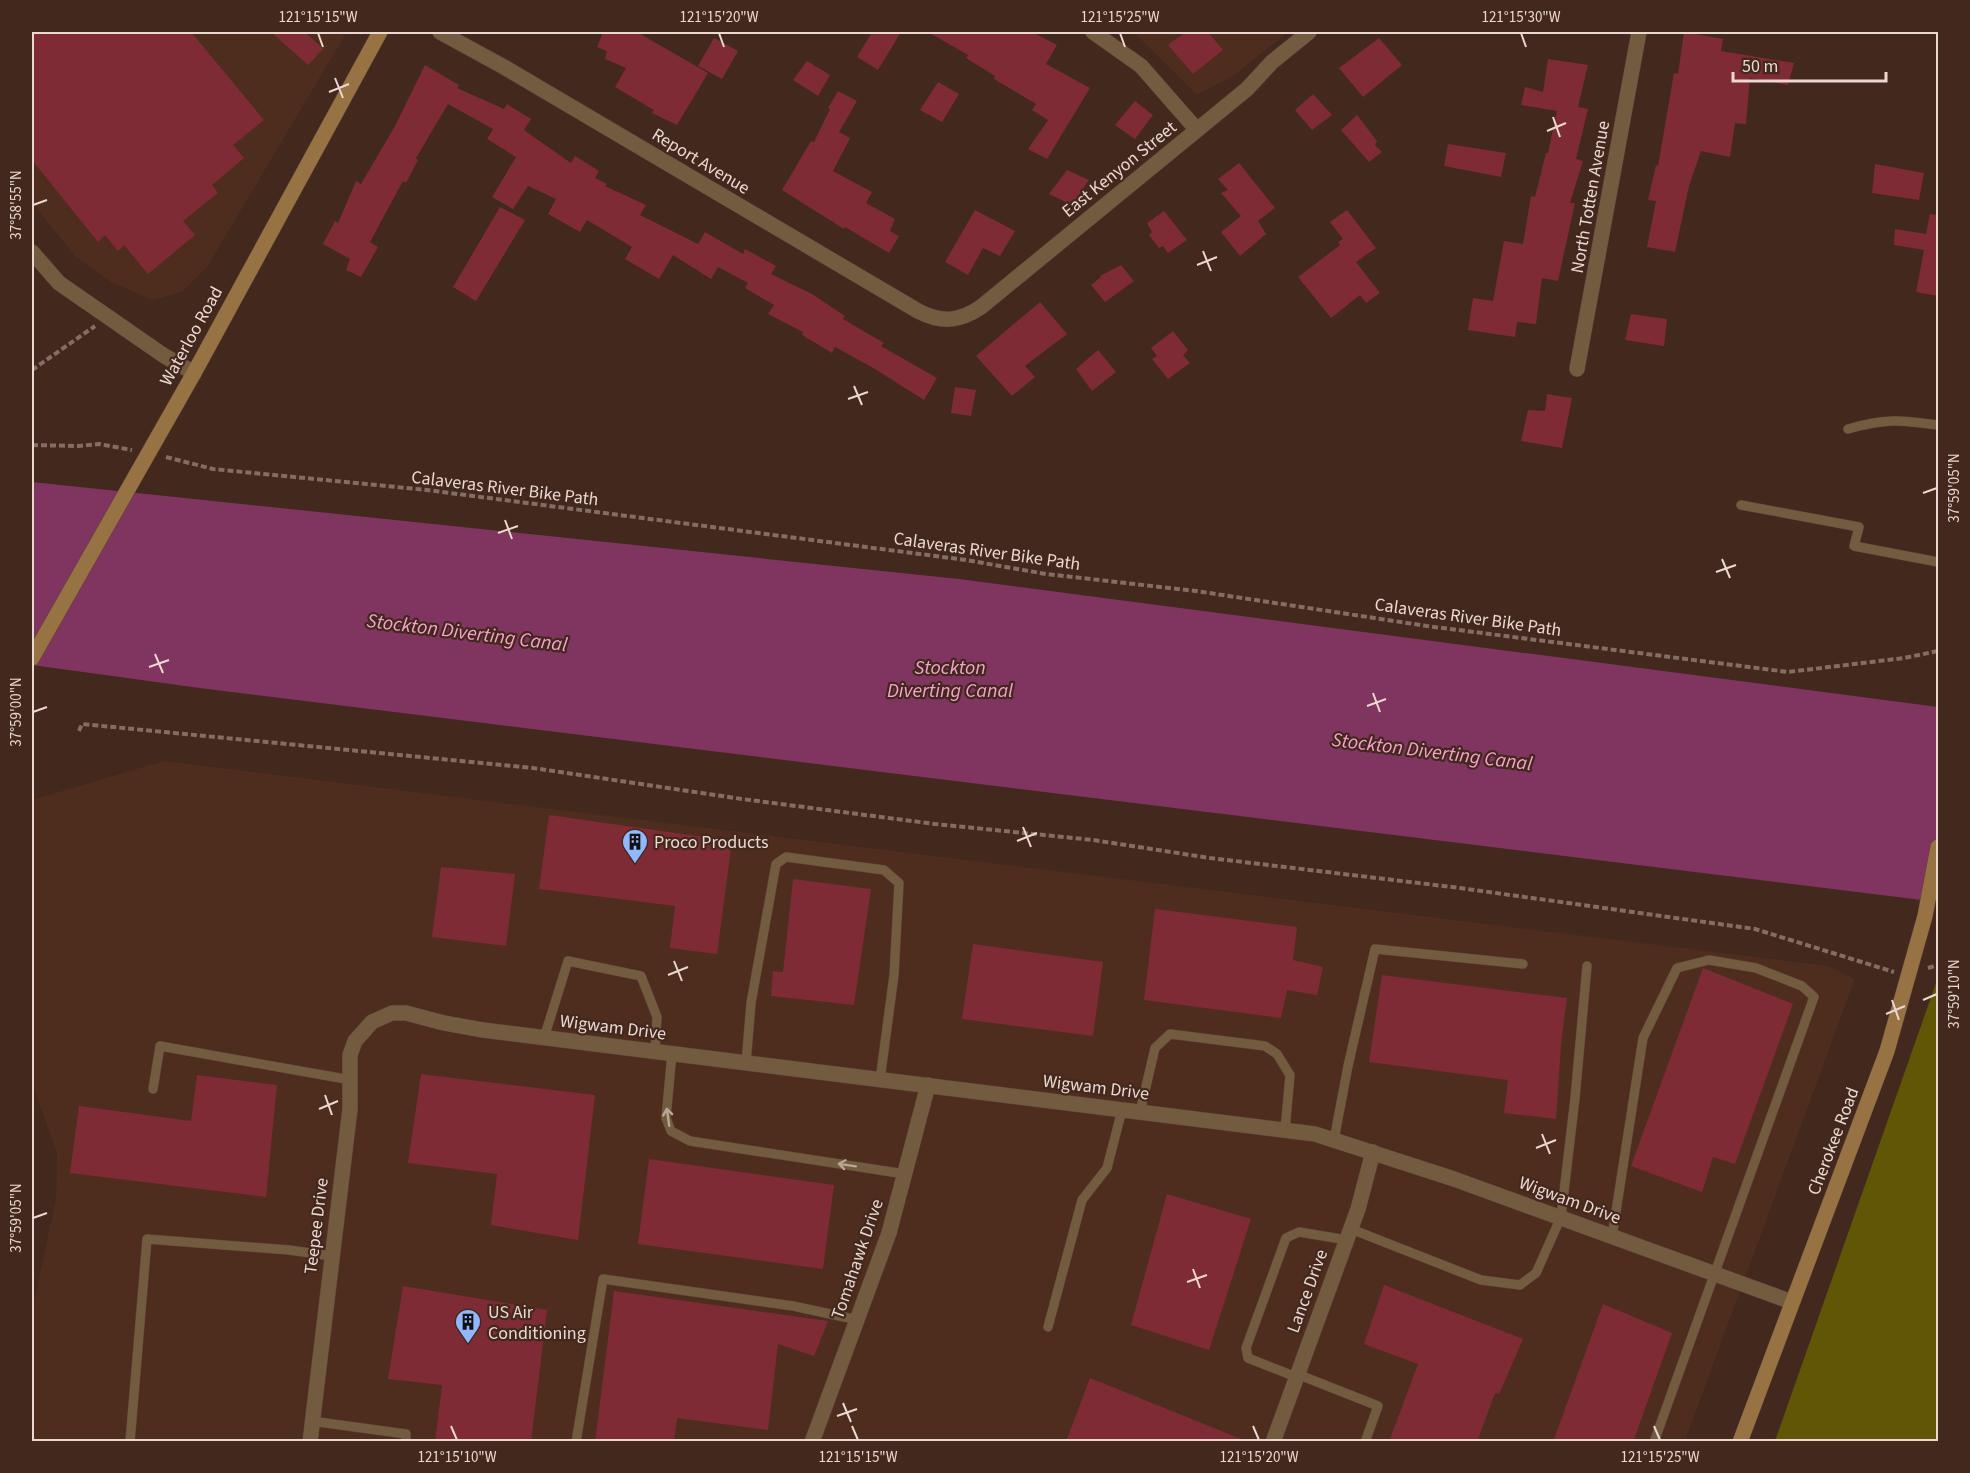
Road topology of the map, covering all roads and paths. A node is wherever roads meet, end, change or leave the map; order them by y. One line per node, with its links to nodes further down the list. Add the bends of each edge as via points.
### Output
1 (380, 32): 12 (main road, Waterloo Road)
2 (440, 32): 9 (street, Report Avenue, via 918,311)
3 (1093, 32): 6 (street, via 1140,66)
4 (1310, 32): 6 (street, East Kenyon Street)
5 (1639, 32): 10 (street, North Totten Avenue)
6 (1197, 130): 9 (street, East Kenyon Street, via 981,307 969,315)
7 (32, 252): 8 (street, via 59,284)
8 (108, 317): 11 (path); 12 (street)
9 (944, 320)
10 (1577, 369)
11 (32, 370)
12 (194, 373): 16 (main road, Waterloo Road)
13 (1938, 425): 14 (lane, via 1894,419)
14 (1848, 429)
15 (32, 445): 16 (path, Calaveras River Bike Path, via 99,444)
16 (148, 453): 19 (path, Calaveras River Bike Path, via 213,469 427,490 1788,672); 20 (main road, Waterloo Road)
17 (1741, 505): 18 (lane, via 1859,527 1854,546)
18 (1938, 562)
19 (1938, 651)
20 (32, 658)
21 (79, 731): 25 (path, via 82,724 533,768 935,824 1093,840 1460,888 1755,929)
22 (1938, 847): 25 (main road, Cherokee Road)
23 (1523, 964): 38 (lane, via 1375,949)
24 (1587, 966): 41 (lane)
25 (1909, 978): 46 (main road, Cherokee Road, via 1887,1051)
26 (372, 1022): 27 (street, Wigwam Drive, via 392,1013 406,1013 453,1025); 31 (street, Teepee Drive, via 355,1041 350,1055)
27 (544, 1038): 28 (street, Wigwam Drive); 28 (lane, via 568,961 641,976 657,1017)
28 (655, 1051): 29 (street, Wigwam Drive)
29 (672, 1053): 30 (street, Wigwam Drive); 40 (lane, one-way to 29, via 690,1141 671,1131 666,1118)
30 (746, 1063): 32 (street, Wigwam Drive); 32 (lane, via 752,1003 776,864 786,857 885,870 899,883 894,975)
31 (351, 1080): 34 (lane, via 160,1046); 44 (street, Teepee Drive)
32 (880, 1080): 33 (street, Wigwam Drive)
33 (928, 1085): 35 (street, Wigwam Drive); 40 (street, Tomahawk Drive)
34 (153, 1089)
35 (1122, 1110): 36 (street, Wigwam Drive); 48 (lane, via 1107,1168 1082,1200)
36 (1140, 1112): 37 (street, Wigwam Drive); 37 (lane, via 1155,1048 1170,1034 1265,1046 1277,1054 1290,1075)
37 (1285, 1130): 38 (street, Wigwam Drive)
38 (1334, 1140): 39 (street, Wigwam Drive)
39 (1373, 1152): 41 (street, Wigwam Drive); 42 (street, Lance Drive)
40 (904, 1174): 47 (street, Tomahawk Drive, via 889,1233)
41 (1561, 1217): 42 (lane, via 1536,1273 1520,1285 1481,1280); 43 (street, Wigwam Drive)
42 (1349, 1235): 49 (street, Lance Drive); 49 (lane, via 1299,1232 1286,1238 1246,1348 1248,1358)
43 (1612, 1237): 45 (street, Wigwam Drive); 45 (lane, via 1643,1038 1677,968 1709,960 1756,968 1802,986 1814,997)
44 (332, 1256): 50 (street, Teepee Drive); 51 (lane, via 147,1239)
45 (1716, 1274): 46 (street, Wigwam Drive); 58 (lane)
46 (1792, 1302): 59 (main road, Cherokee Road)
47 (858, 1320): 54 (lane, via 793,1306 603,1279); 55 (street, Tomahawk Drive)
48 (1048, 1327)
49 (1297, 1376): 56 (street, Lance Drive); 57 (lane, via 1378,1406)
50 (311, 1421): 52 (street, Teepee Drive); 53 (lane, via 406,1434)
51 (130, 1442)
52 (310, 1442)
53 (406, 1442)
54 (576, 1442)
55 (812, 1442)
56 (1273, 1442)
57 (1365, 1442)
58 (1654, 1442)
59 (1740, 1442)

